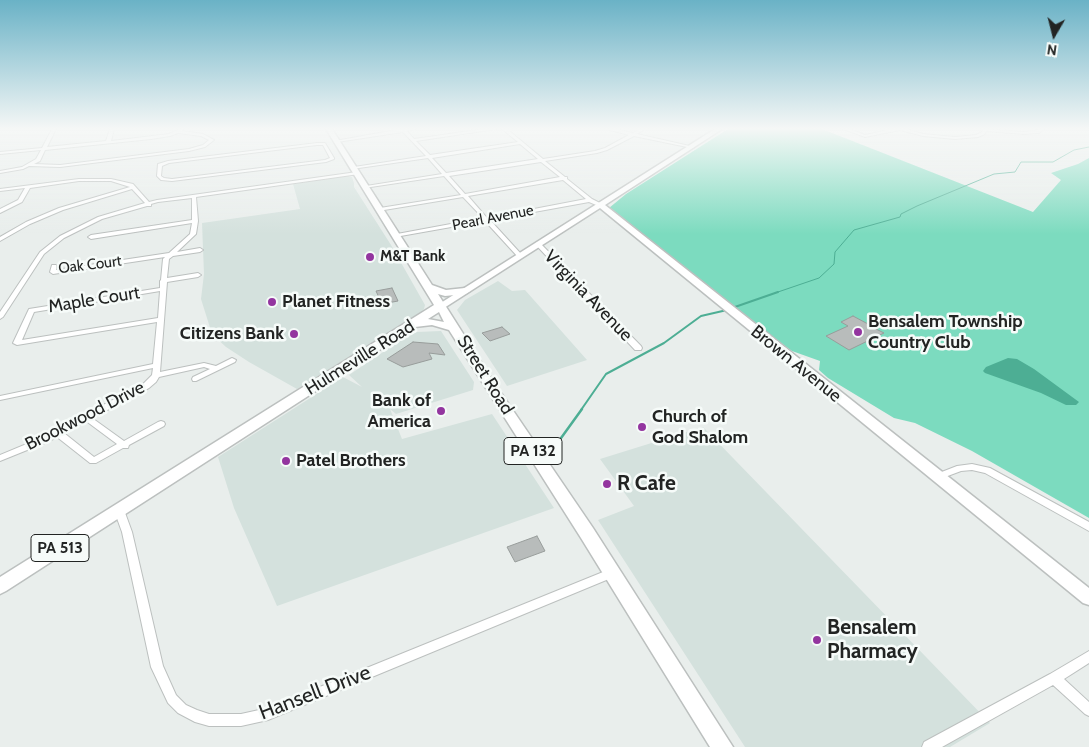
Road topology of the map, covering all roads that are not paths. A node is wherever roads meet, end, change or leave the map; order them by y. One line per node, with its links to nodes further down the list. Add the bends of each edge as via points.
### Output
1 (77, 164): 10 (street)
2 (163, 164): 3 (street, via 159,176 172,180)
3 (315, 164)
4 (351, 164): 11 (main road, Street Road / PA 132)
5 (392, 164): 11 (street)
6 (434, 164): 13 (street, Virginia Avenue)
7 (512, 164): 13 (street)
8 (547, 164): 14 (street, Brown Avenue)
9 (664, 164): 23 (main road, Hulmeville Road / PA 513)
10 (29, 165): 12 (street)
11 (355, 171): 17 (main road, Street Road / PA 132); 20 (street)
12 (0, 172)
13 (444, 175): 17 (street); 19 (street, Virginia Avenue)
14 (564, 178): 19 (street); 21 (street, Brown Avenue)
15 (28, 187): 16 (street, via 98,179); 18 (street); 25 (street, via 20,201)
16 (134, 187): 22 (street); 30 (street, via 51,213)
17 (366, 187): 24 (main road, Street Road / PA 132)
18 (0, 190)
19 (463, 195): 24 (street); 26 (street, Virginia Avenue)
20 (194, 196): 22 (street); 27 (street)
21 (590, 200): 23 (street, Brown Avenue); 26 (street, Pearl Avenue)
22 (149, 204): 41 (street, via 95,220 53,243 36,260); 43 (street, via 100,221 57,244 41,261)
23 (601, 205): 31 (main road, Hulmeville Road / PA 513); 58 (main road, Brown Avenue)
24 (380, 210): 28 (main road, Street Road / PA 132)
25 (0, 211)
26 (485, 219): 28 (street, Pearl Avenue); 34 (street, Virginia Avenue)
27 (195, 221): 29 (street); 33 (street, via 192,236)
28 (397, 236): 38 (main road, Street Road / PA 132)
29 (91, 237)
30 (0, 239)
31 (538, 244): 34 (main road, Hulmeville Road / PA 513); 46 (street, Virginia Avenue)
32 (200, 250): 33 (street)
33 (170, 254): 35 (street, Oak Court, via 52,272); 37 (street, Brookwood Drive, via 166,259)
34 (520, 256): 39 (main road, Hulmeville Road / PA 513)
35 (54, 266)
36 (198, 275): 37 (street)
37 (163, 285): 42 (street, Brookwood Drive); 42 (street, Maple Court, via 32,310 17,343)
38 (429, 287): 39 (main road, via 445,293); 40 (main road, Street Road / PA 132)
39 (465, 291): 40 (main road, Hulmeville Road / PA 513)
40 (441, 306): 44 (main road, Hulmeville Road / PA 513); 45 (main road, Street Road / PA 132)
41 (0, 317)
42 (160, 320): 48 (street, Brookwood Drive)
43 (0, 322)
44 (409, 327): 45 (main road, via 432,322); 59 (main road, Hulmeville Road / PA 513)
45 (455, 328): 61 (main road, Street Road / PA 132)
46 (638, 348)
47 (232, 360): 49 (street)
48 (156, 366): 50 (street, Brookwood Drive); 52 (street)
49 (217, 368): 50 (street, via 204,365); 51 (street)
50 (156, 375): 53 (street, Brookwood Drive, via 146,386)
51 (196, 379)
52 (0, 398)
53 (86, 417): 55 (street, Brookwood Drive); 56 (street)
54 (161, 424): 56 (street)
55 (58, 433): 56 (street, via 93,461); 57 (street, Brookwood Drive)
56 (125, 446)
57 (0, 458)
58 (937, 477): 60 (street, via 960,468 987,470); 63 (main road, Brown Avenue)
59 (119, 510): 61 (street, Hansell Drive, via 158,667 172,699 182,709 209,720 241,720 268,714); 62 (main road, Hulmeville Road / PA 513)
60 (1089, 527)
61 (612, 573): 67 (main road, Street Road / PA 132)
62 (0, 586)
63 (1089, 598)
64 (1089, 656): 65 (street)
65 (1054, 678): 66 (street); 68 (street)
66 (1089, 710)
67 (722, 747)
68 (929, 747)

